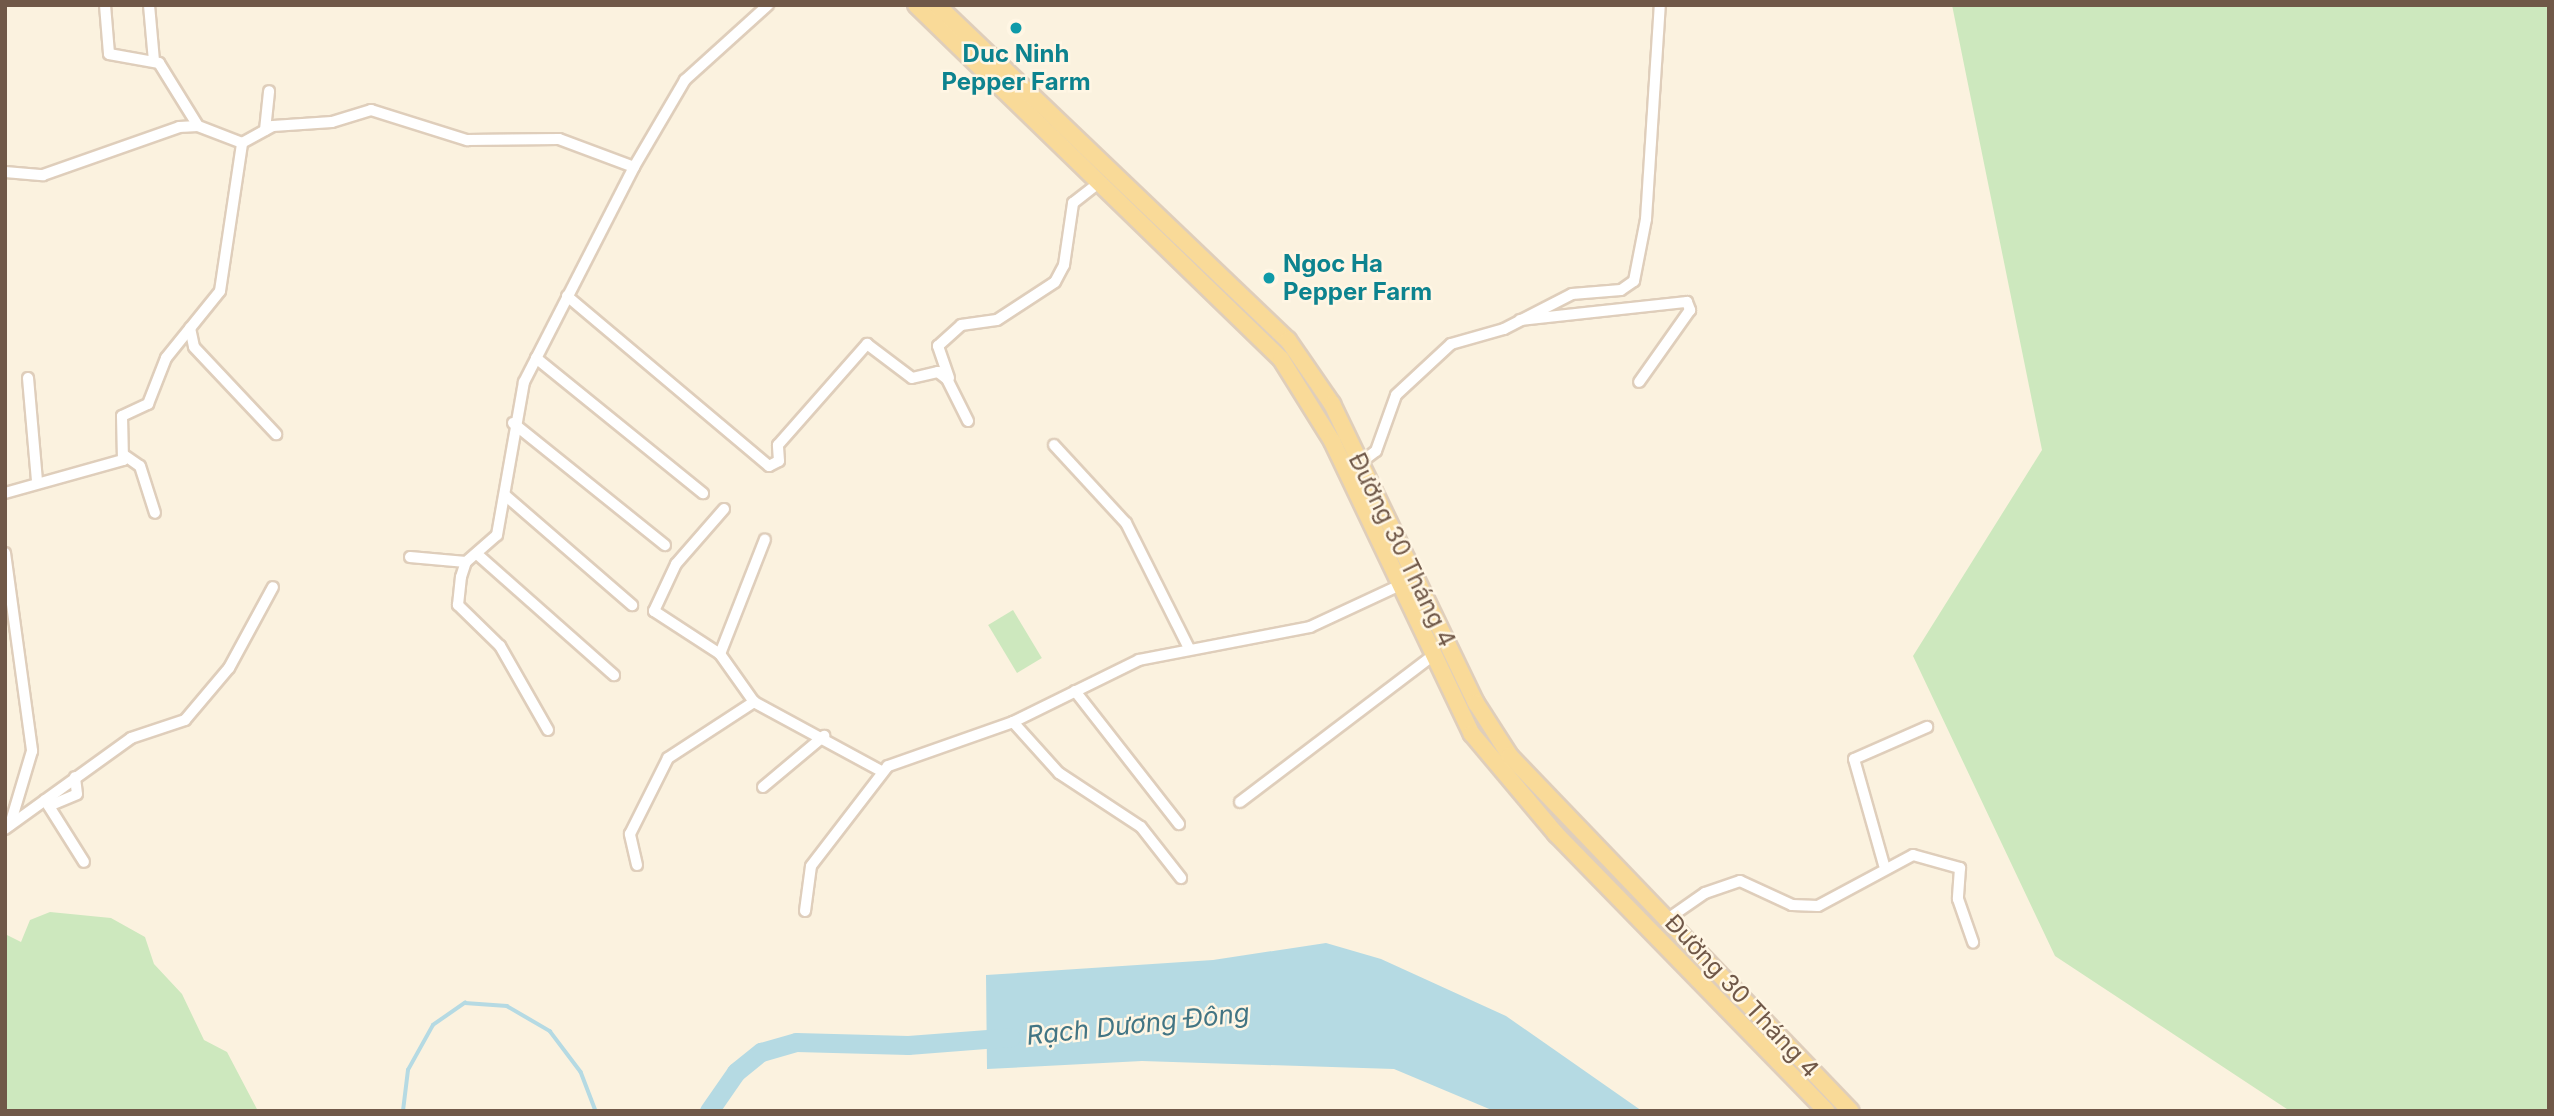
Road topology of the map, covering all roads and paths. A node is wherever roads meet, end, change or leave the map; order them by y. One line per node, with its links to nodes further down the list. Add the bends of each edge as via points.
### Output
1 (105, 5): 7 (street, via 109,54)
2 (149, 5): 7 (street)
3 (768, 5): 12 (street, via 685,80)
4 (916, 5): 14 (main road, Đường 30 Tháng 4)
5 (937, 5): 15 (main road, Đường 30 Tháng 4)
6 (1660, 5): 18 (street, via 1638,274 1629,286 1572,294)
7 (154, 61): 9 (street)
8 (269, 91): 10 (street)
9 (198, 126): 11 (street); 13 (street, via 113,145 43,175)
10 (265, 130): 11 (street); 12 (street, via 380,111 437,135 485,142 559,139)
11 (242, 143): 20 (street, via 220,292)
12 (634, 167): 16 (street)
13 (5, 172)
14 (1100, 182): 15 (main road, Đường 30 Tháng 4); 23 (street, via 1073,203 1064,265 1055,282 997,320 961,326 937,347)
15 (1145, 214): 17 (main road, Đường 30 Tháng 4); 19 (main road, Đường 30 Tháng 4)
16 (567, 296): 21 (street); 23 (street, via 769,466 779,461 778,445 867,344 912,378 938,372)
17 (1260, 310): 19 (main road); 30 (main road, Đường 30 Tháng 4, via 1315,377)
18 (1520, 320): 24 (street, via 1687,302 1690,310); 30 (street, via 1440,352 1396,395 1376,451)
19 (1246, 323): 43 (main road, Đường 30 Tháng 4, via 1308,400)
20 (190, 328): 27 (street, via 194,347); 29 (street, via 158,370 148,404 122,416)
21 (536, 358): 26 (street); 33 (street)
22 (28, 378): 31 (street)
23 (950, 382): 25 (street)
24 (1639, 382)
25 (968, 421)
26 (513, 423): 34 (street); 38 (street)
27 (276, 434)
28 (1055, 445): 46 (street, via 1126,523)
29 (124, 455): 31 (street, via 118,464 107,461); 36 (street, via 140,466)
30 (1360, 463): 43 (main road, Đường 30 Tháng 4)
31 (37, 480): 32 (street)
32 (5, 493)
33 (703, 493)
34 (506, 496): 40 (street, via 497,535); 45 (street)
35 (724, 509): 47 (street, via 681,557 654,605)
36 (155, 513)
37 (765, 539): 47 (street)
38 (664, 545)
39 (5, 553): 62 (street, via 32,751)
40 (477, 554): 42 (street); 49 (street)
41 (410, 557): 42 (street)
42 (466, 562): 54 (street, via 458,605 500,646)
43 (1407, 582): 46 (street, via 1310,627); 48 (main road, Đường 30 Tháng 4); 60 (main road, Đường 30 Tháng 4, via 1503,746)
44 (273, 587): 59 (street, via 229,667 185,720 131,738)
45 (632, 605)
46 (1189, 648): 50 (street, via 1139,660)
47 (720, 654): 51 (street)
48 (1434, 655): 58 (street); 63 (main road, Đường 30 Tháng 4, via 1472,734)
49 (614, 675)
50 (1075, 691): 52 (street); 61 (street)
51 (754, 702): 55 (street); 65 (street, via 668,758 630,834)
52 (1013, 722): 56 (street); 67 (street, via 1059,773 1142,827)
53 (1927, 727): 66 (street, via 1854,759)
54 (548, 730)
55 (824, 736): 56 (street); 57 (street)
56 (881, 771): 68 (street, via 811,866)
57 (764, 787)
58 (1240, 802)
59 (47, 803): 62 (street); 64 (street)
60 (1568, 822): 63 (main road); 69 (main road, Đường 30 Tháng 4)
61 (1180, 824)
62 (8, 827)
63 (1556, 834): 72 (main road, Đường 30 Tháng 4)
64 (85, 862)
65 (637, 865)
66 (1884, 865): 69 (street, via 1818,906 1792,905 1740,881 1705,893); 70 (street, via 1913,855 1957,863 1958,899)
67 (1181, 878)
68 (804, 911)
69 (1670, 918): 71 (main road, Đường 30 Tháng 4)
70 (1973, 942)
71 (1760, 1018): 72 (main road); 74 (main road, Đường 30 Tháng 4)
72 (1746, 1030): 73 (main road, Đường 30 Tháng 4)
73 (1826, 1111)
74 (1850, 1111)

